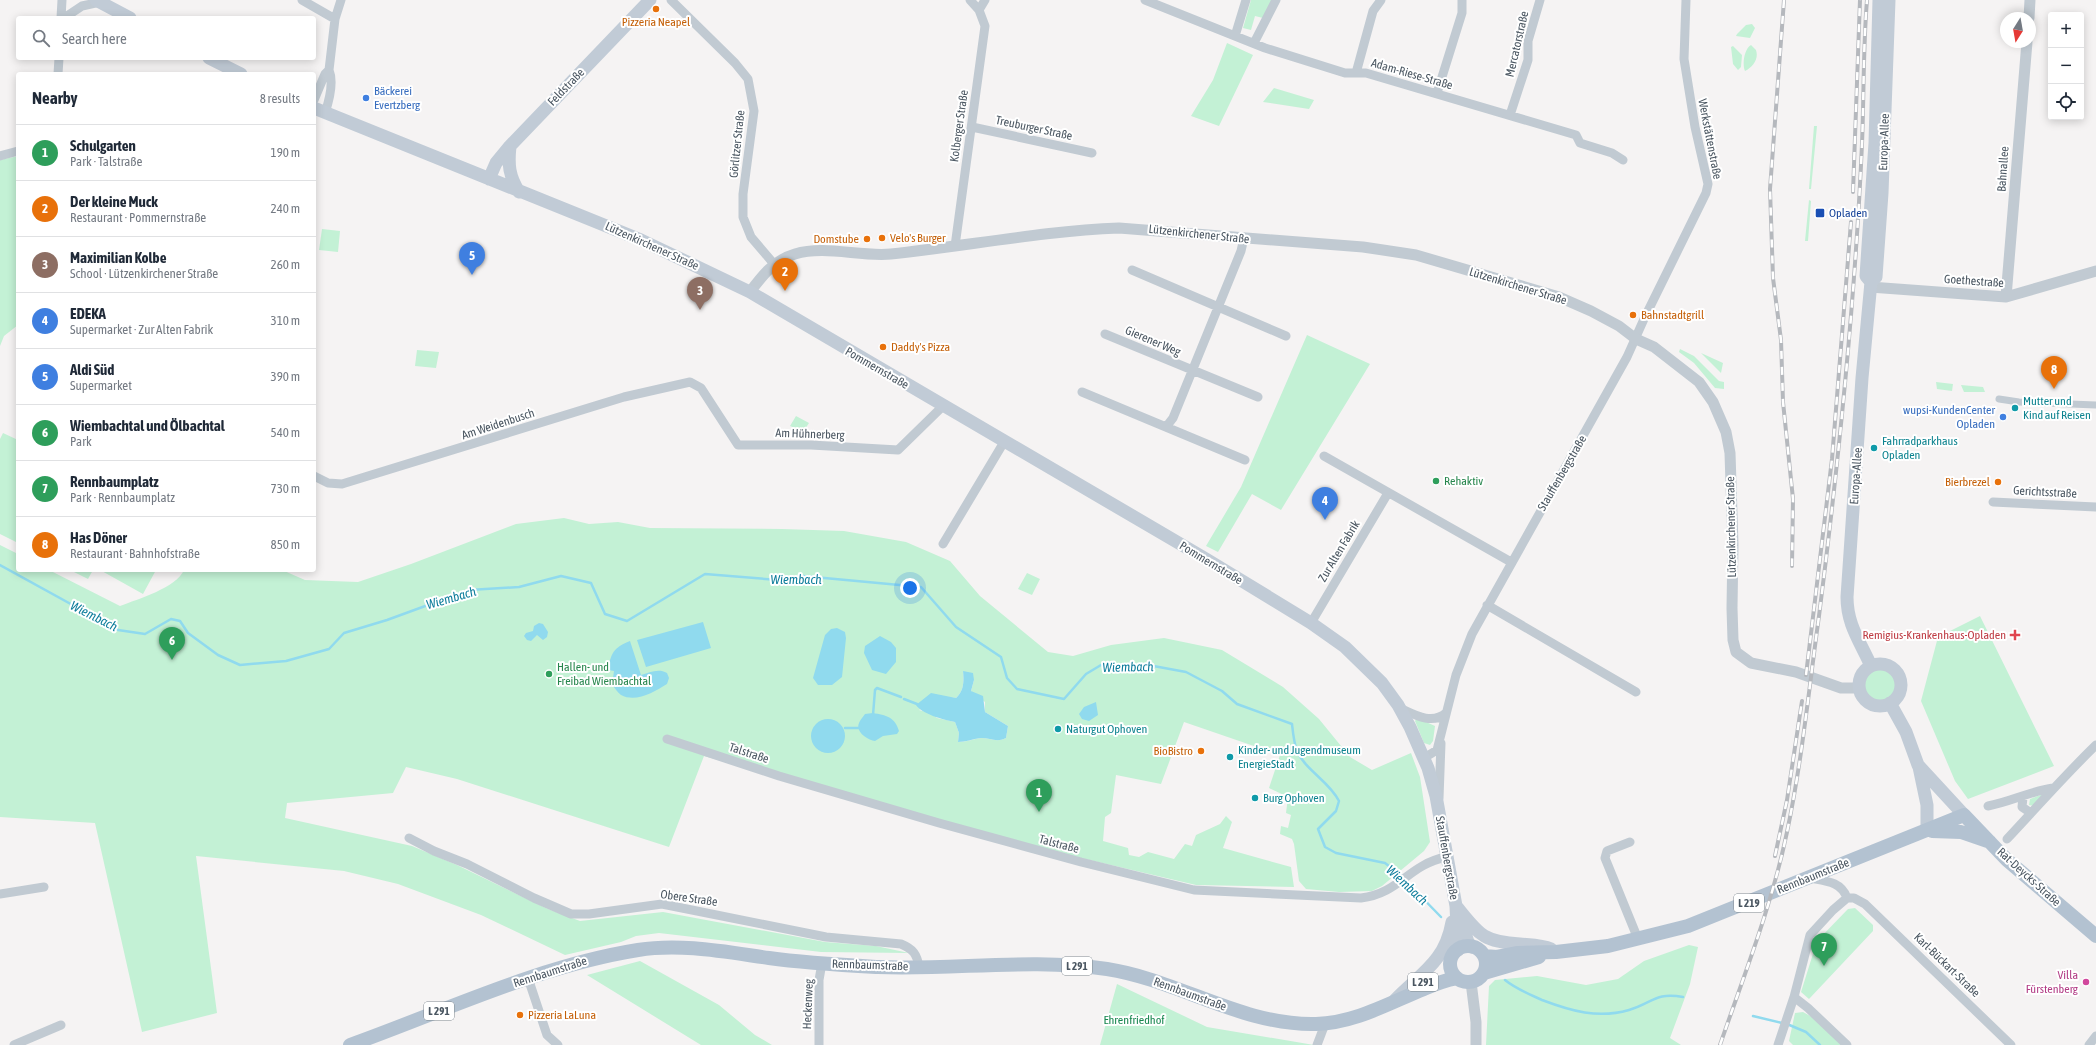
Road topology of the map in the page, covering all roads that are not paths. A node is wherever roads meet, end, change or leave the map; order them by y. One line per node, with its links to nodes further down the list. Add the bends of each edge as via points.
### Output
1 (62, 0): 22 (street)
2 (302, 0): 25 (street)
3 (341, 0): 25 (street)
4 (650, 0): 40 (main road, Feldstraße)
5 (672, 0): 49 (street, Görlitzer Straße, via 748,78 754,111 743,194 743,217 751,237)
6 (970, 0): 20 (street, Kolberger Straße)
7 (985, 0): 20 (street)
8 (1145, 0): 19 (street, Adam-Riese-Straße)
9 (1246, 0): 26 (street)
10 (1276, 0): 27 (street)
11 (1381, 0): 34 (street, via 1373,11)
12 (1462, 0): 35 (street, via 1462,13)
13 (1540, 0): 38 (street, Mercatorstraße, via 1528,41 1528,60)
14 (1686, 0): 58 (street, Werkstättenstraße, via 1684,59 1708,188)
15 (1879, 0): 52 (main road, Europa-Allee, via 1874,150 1866,276)
16 (1890, 0): 52 (main road, Europa-Allee, via 1881,216 1876,277)
17 (2030, 0): 21 (street)
18 (98, 1): 23 (street, via 82,6); 24 (main road)
19 (1166, 4): 26 (street, Adam-Riese-Straße)
20 (979, 10): 39 (street, Kolberger Straße, via 985,26)
21 (2029, 12)
22 (61, 16)
23 (67, 16)
24 (126, 16)
25 (335, 19): 31 (street)
26 (1235, 36): 27 (street, Adam-Riese-Straße)
27 (1254, 43): 34 (street, Adam-Riese-Straße, via 1345,73)
28 (2027, 48): 54 (street, Bahnallee)
29 (59, 60): 32 (street)
30 (213, 60): 33 (main road)
31 (329, 70): 36 (street); 37 (street, via 332,76 329,100)
32 (58, 72)
33 (236, 72)
34 (1356, 73): 35 (street, Adam-Riese-Straße, via 1366,73)
35 (1437, 93): 38 (street, Adam-Riese-Straße)
36 (316, 95)
37 (319, 111): 45 (main road, Lützenkirchener Straße / L 219)
38 (1510, 115): 44 (street, Adam-Riese-Straße, via 1576,135 1580,143 1612,153)
39 (972, 127): 42 (street, Treuburger Straße); 48 (street, Kolberger Straße)
40 (510, 146): 45 (main road, Feldstraße, via 496,163); 46 (main road, via 509,170)
41 (16, 152): 43 (street)
42 (1092, 153)
43 (0, 156)
44 (1624, 160)
45 (489, 179): 46 (main road, Lützenkirchener Straße / L 219)
46 (519, 192): 53 (main road, Lützenkirchener Straße / L 219, via 641,240)
47 (1244, 238): 48 (street, Lützenkirchener Straße, via 1120,228 1084,229); 55 (street, Gierener Weg); 58 (street, Lützenkirchener Straße, via 1363,247 1416,256 1559,297 1620,326)
48 (955, 246): 49 (street, Lützenkirchener Straße, via 889,254 804,252)
49 (774, 264): 53 (street, Lützenkirchener Straße)
50 (1132, 270): 55 (street)
51 (2096, 271): 54 (street, Goethestraße)
52 (1870, 284): 54 (street, Goethestraße); 78 (main road, Europa-Allee, via 1847,613)
53 (750, 292): 65 (main road, Pommernstraße / L 219)
54 (2006, 297)
55 (1217, 308): 57 (street); 59 (street, Gierener Weg)
56 (1105, 334): 59 (street, Gierener Weg)
57 (1286, 336)
58 (1636, 339): 75 (street, Stauffenbergstraße); 79 (street, Lützenkirchener Straße, via 1654,347 1699,382 1713,402 1726,432 1730,453 1732,608 1736,652 1751,663 1796,672 1841,688)
59 (1192, 370): 62 (street, Gierener Weg); 66 (street, Gierener Weg, via 1173,418)
60 (690, 382): 65 (street, Am Hühnerberg, via 701,388 738,445 898,450); 70 (street, Am Weidenbusch, via 624,397 342,484 328,483)
61 (1082, 392): 66 (street)
62 (1258, 398)
63 (1999, 398): 64 (street, via 2019,402)
64 (2096, 405)
65 (943, 406): 67 (main road, Pommernstraße / L 219)
66 (1166, 427): 69 (street)
67 (1004, 442): 74 (street); 77 (main road, Pommernstraße / L 219)
68 (1324, 456): 71 (street)
69 (1245, 460)
70 (316, 477)
71 (1388, 493): 75 (street); 77 (street, Zur Alten Fabrik)
72 (1993, 502): 73 (street, Gerichtsstraße)
73 (2096, 507)
74 (943, 544)
75 (1511, 562): 76 (street, Stauffenbergstraße)
76 (1486, 606): 80 (street); 83 (street, Stauffenbergstraße, via 1464,650)
77 (1311, 623): 82 (main road, Pommernstraße / L 219, via 1363,663)
78 (1871, 666): 79 (main road, via 1860,678); 81 (main road, via 1884,664 1899,675 1901,688)
79 (1860, 688): 81 (main road, via 1871,704)
80 (1636, 692)
81 (1890, 703): 88 (main road, via 1906,732)
82 (1400, 708): 83 (street, via 1430,719 1440,718); 87 (main road, Stauffenbergstraße / L 219)
83 (1446, 713): 85 (street, Stauffenbergstraße)
84 (667, 739): 100 (street, Talstraße, via 779,776 939,823 1194,890 1361,898 1382,894 1424,864)
85 (1440, 740): 87 (street, Stauffenbergstraße, via 1437,750); 92 (street, Stauffenbergstraße)
86 (2096, 745): 89 (street)
87 (1424, 758): 92 (main road, Stauffenbergstraße / L 219)
88 (1918, 765): 94 (main road); 95 (main road, via 1927,805)
89 (2053, 788): 90 (street); 93 (street)
90 (2022, 797): 91 (street); 93 (street, via 2022,808)
91 (1988, 806)
92 (1439, 809): 100 (main road, Stauffenbergstraße / L 219)
93 (2031, 813): 97 (street)
94 (1964, 815): 95 (main road, Rennbaumstraße / L 219); 99 (main road, Rat-Deycks-Straße / L 219)
95 (1927, 830): 99 (main road, L 219, via 1960,832); 101 (main road, Rennbaumstraße / L 219)
96 (409, 838): 113 (street, Obere Straße, via 571,914 662,904 826,937 901,944 911,948 917,956)
97 (2007, 839)
98 (1630, 842): 107 (street, via 1607,851 1605,858)
99 (1992, 843): 106 (main road, Rat-Deycks-Straße / L 219, via 2007,860)
100 (1446, 857): 105 (main road, Stauffenbergstraße / L 219)
101 (1809, 878): 104 (street, via 1836,883 1844,890); 107 (main road, Rennbaumstraße / L 219, via 1688,926)
102 (44, 887): 103 (street)
103 (0, 894)
104 (1847, 898): 119 (street, via 1810,935); 131 (street, Karl-Bückart-Straße, via 1854,898 1865,904)
105 (1456, 906): 108 (main road, Stauffenbergstraße / L 219, via 1468,942); 109 (main road, L 219, via 1476,931 1488,939 1502,943 1545,946); 118 (main road, via 1449,937 1439,957)
106 (2096, 936)
107 (1638, 940): 109 (main road, Rennbaumstraße / L 219)
108 (1465, 948): 110 (main road, via 1480,951); 112 (main road, via 1453,955)
109 (1556, 952): 110 (main road, Rennbaumstraße / L 219, via 1518,952 1497,957); 114 (main road, Rennbaumstraße / L 219)
110 (1484, 956): 114 (main road)
111 (822, 963): 113 (main road, Rennbaumstraße / L 291); 115 (main road, Rennbaumstraße / L 291, via 697,949 650,949 592,959); 127 (street, Heckenweg, via 819,980)
112 (1450, 964): 116 (main road); 118 (main road, Rennbaumstraße / L 291, via 1442,972)
113 (919, 967): 120 (main road, Rennbaumstraße / L 291, via 1025,965 1106,969 1161,982 1229,1008 1267,1019)
114 (1484, 973): 117 (main road)
115 (528, 978): 125 (main road, Rennbaumstraße / L 291); 126 (street, via 548,1035)
116 (1457, 978): 117 (main road); 118 (main road, Rennbaumstraße / L 291)
117 (1471, 982): 129 (street, via 1477,1028)
118 (1395, 1000): 120 (main road, Rennbaumstraße / L 291, via 1364,1015)
119 (1792, 1002): 123 (street); 130 (street, via 1808,1008)
120 (1325, 1024): 128 (street)
121 (61, 1025): 124 (street)
122 (2096, 1036): 132 (street)
123 (1782, 1041)
124 (14, 1045)
125 (350, 1045)
126 (558, 1045)
127 (819, 1045)
128 (1317, 1045)
129 (1476, 1045)
130 (1847, 1045)
131 (2011, 1045)
132 (2090, 1045)

